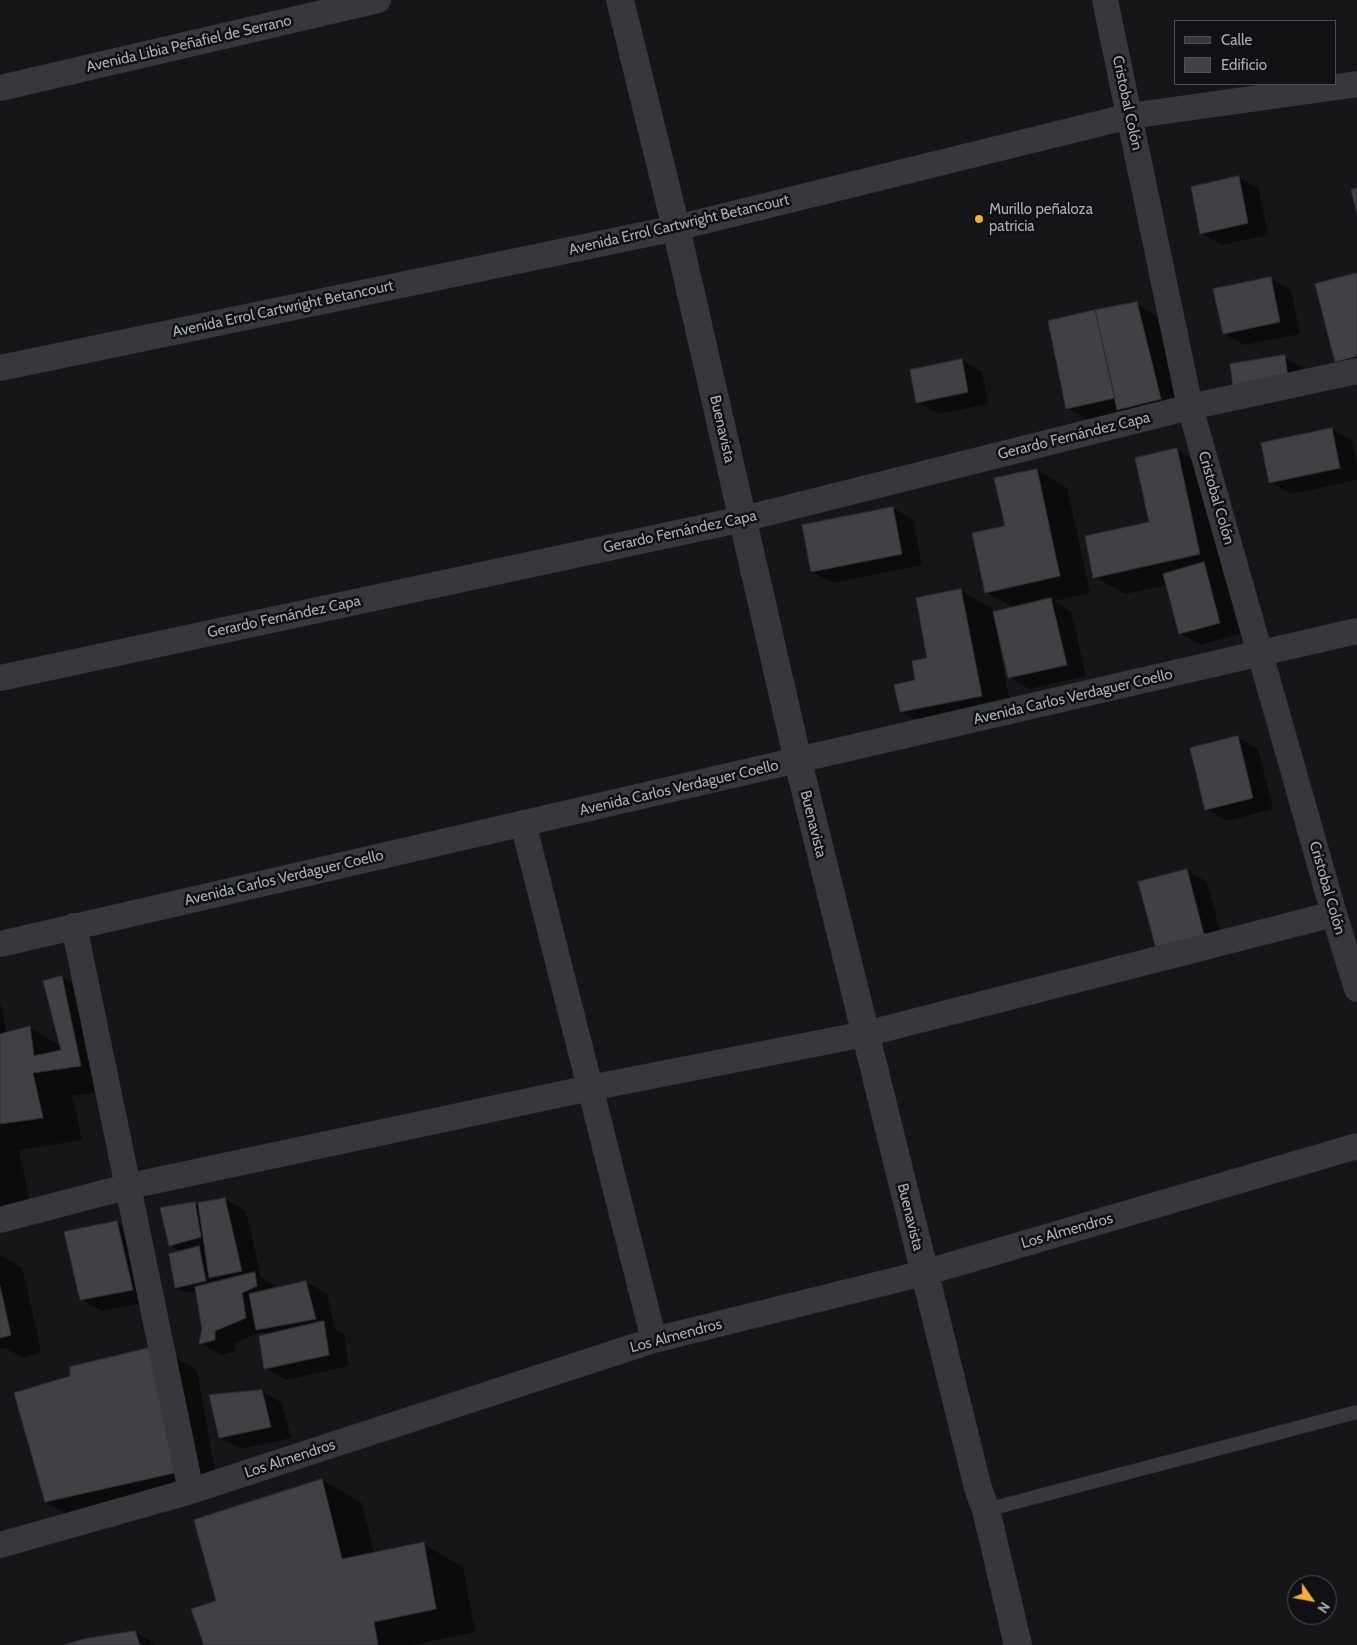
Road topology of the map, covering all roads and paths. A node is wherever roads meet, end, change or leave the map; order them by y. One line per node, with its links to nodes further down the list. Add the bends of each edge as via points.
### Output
1 (378, 0): 5 (street, Avenida Libia Peñafiel de Serrano)
2 (620, 0): 7 (street, Buenavista)
3 (1105, 0): 6 (street, Cristobal Colón)
4 (1357, 84): 6 (street, Avenida Errol Cartwright Betancourt)
5 (0, 88)
6 (1130, 116): 7 (street, Avenida Errol Cartwright Betancourt); 10 (street, Cristobal Colón)
7 (676, 228): 8 (street, Avenida Errol Cartwright Betancourt); 11 (street, Buenavista)
8 (0, 368)
9 (1357, 371): 10 (street, Gerardo Fernández Capa)
10 (1190, 407): 11 (street, Gerardo Fernández Capa); 13 (street, Cristobal Colón)
11 (743, 519): 14 (street, Gerardo Fernández Capa); 15 (street, Buenavista)
12 (1357, 631): 13 (street, Avenida Carlos Verdaguer Coello)
13 (1261, 654): 15 (street, Avenida Carlos Verdaguer Coello); 17 (street, Cristobal Colón)
14 (0, 678)
15 (798, 761): 16 (street, Avenida Carlos Verdaguer Coello); 21 (street, Buenavista)
16 (523, 823): 18 (street, Avenida Carlos Verdaguer Coello); 22 (street)
17 (1334, 914): 20 (street, Cristobal Colón); 21 (street)
18 (74, 926): 19 (street, Avenida Carlos Verdaguer Coello); 24 (street)
19 (0, 944)
20 (1357, 989)
21 (865, 1034): 22 (street); 26 (street, Buenavista)
22 (590, 1088): 24 (street); 27 (street)
23 (1357, 1146): 26 (street, Los Almendros)
24 (130, 1186): 25 (street); 29 (street)
25 (0, 1220)
26 (924, 1273): 27 (street, Los Almendros); 30 (street, Buenavista)
27 (654, 1340): 29 (street, Los Almendros)
28 (1357, 1412): 30 (lane)
29 (192, 1491): 31 (street, Los Almendros)
30 (986, 1510): 32 (street, Buenavista)
31 (0, 1545)
32 (1018, 1645)

